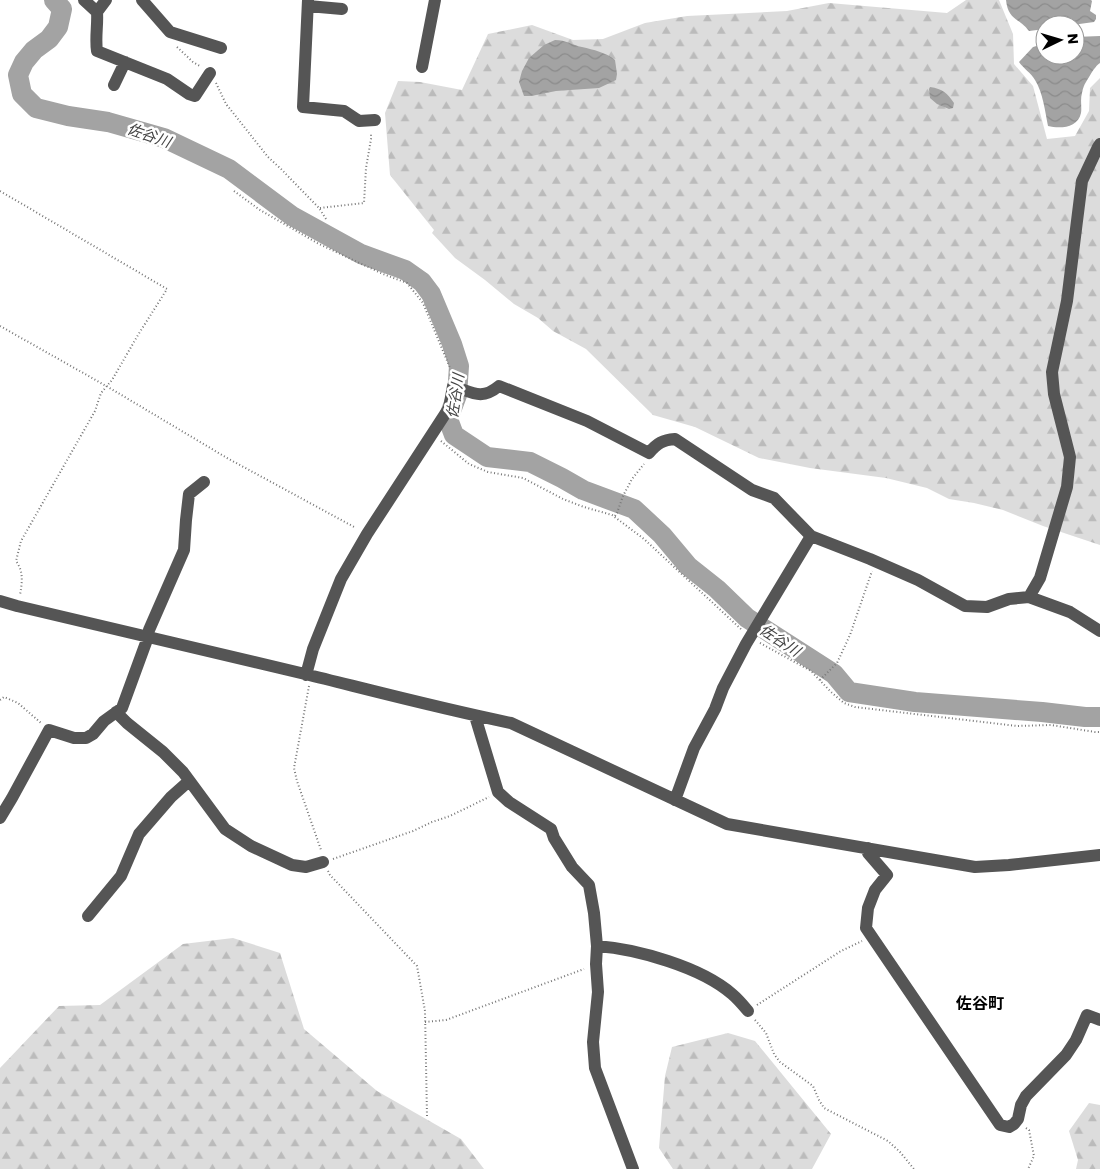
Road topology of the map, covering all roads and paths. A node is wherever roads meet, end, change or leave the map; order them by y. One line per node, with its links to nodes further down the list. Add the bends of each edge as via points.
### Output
1 (84, 0): 7 (street)
2 (106, 0): 7 (street)
3 (142, 0): 8 (street)
4 (435, 0): 11 (street)
5 (308, 3): 6 (street); 14 (street, via 303,107 344,111 360,121)
6 (342, 9)
7 (97, 12): 10 (street, via 97,51)
8 (170, 32): 9 (street); 12 (path, via 173,44)
9 (221, 48)
10 (125, 62): 12 (street, via 167,79 195,96); 13 (street)
11 (422, 67)
12 (210, 73): 18 (path, via 226,104 268,157)
13 (114, 84)
14 (372, 120): 18 (path, via 364,203)
15 (1100, 144): 29 (street, via 1082,181 1067,302 1052,372 1054,394 1070,457 1067,487 1040,578)
16 (0, 191): 22 (path, via 167,289)
17 (234, 191): 21 (path, via 319,244 407,283 423,303 454,377)
18 (319, 208): 19 (path)
19 (326, 219)
20 (0, 326): 22 (path)
21 (453, 386): 23 (street, via 480,395 491,393 499,386 587,421); 26 (street, via 449,408)
22 (108, 387): 26 (path, via 228,458); 31 (path, via 101,394 95,411 21,541 16,561 21,567 22,582)
23 (650, 453): 25 (path, via 632,479); 27 (street, via 655,446 675,439 752,490 774,498)
24 (204, 482): 33 (street, via 189,494 184,550)
25 (614, 517)
26 (367, 534): 34 (street, via 341,579 313,649)
27 (810, 536): 28 (street); 42 (street, via 723,688 694,748)
28 (870, 559): 29 (street, via 965,606 987,607 1009,599); 35 (path, via 872,572 850,635 837,663)
29 (1028, 597): 32 (street, via 1070,612)
30 (0, 601): 31 (street)
31 (17, 606): 33 (street)
32 (1100, 631)
33 (148, 637): 34 (street); 37 (street, via 122,708)
34 (308, 675): 38 (street); 46 (path, via 294,768)
35 (820, 680)
36 (0, 700): 39 (path, via 4,697 18,703)
37 (116, 712): 39 (street, via 86,738 74,738); 40 (street, via 163,752)
38 (475, 716): 41 (street); 42 (street, via 511,723)
39 (49, 730): 43 (street)
40 (189, 781): 46 (street, via 224,828 251,846 292,865 306,867); 47 (street, via 139,834 121,876)
41 (498, 792): 46 (path, via 413,831); 49 (street, via 551,828 572,867 589,885)
42 (676, 800): 44 (street, via 727,824)
43 (0, 818)
44 (868, 848): 45 (street, via 975,867); 48 (street, via 868,853 887,875 875,890 868,908 866,928)
45 (1100, 855)
46 (323, 862): 53 (path, via 330,875 417,966)
47 (88, 916)
48 (872, 936): 51 (path, via 841,951); 55 (street, via 1000,1125 1008,1127)
49 (597, 946): 50 (street); 51 (street, via 645,954 679,965 731,993)
50 (596, 964): 53 (path, via 446,1020); 56 (street, via 595,1068)
51 (748, 1011): 57 (path, via 766,1033 780,1062 813,1086 824,1108 888,1141)
52 (1100, 1020): 55 (street, via 1087,1015 1066,1055 1026,1096)
53 (425, 1022): 54 (path)
54 (427, 1116)
55 (1018, 1119): 58 (path, via 1028,1130 1032,1144 1034,1156)
56 (633, 1169)
57 (914, 1169)
58 (1028, 1169)

